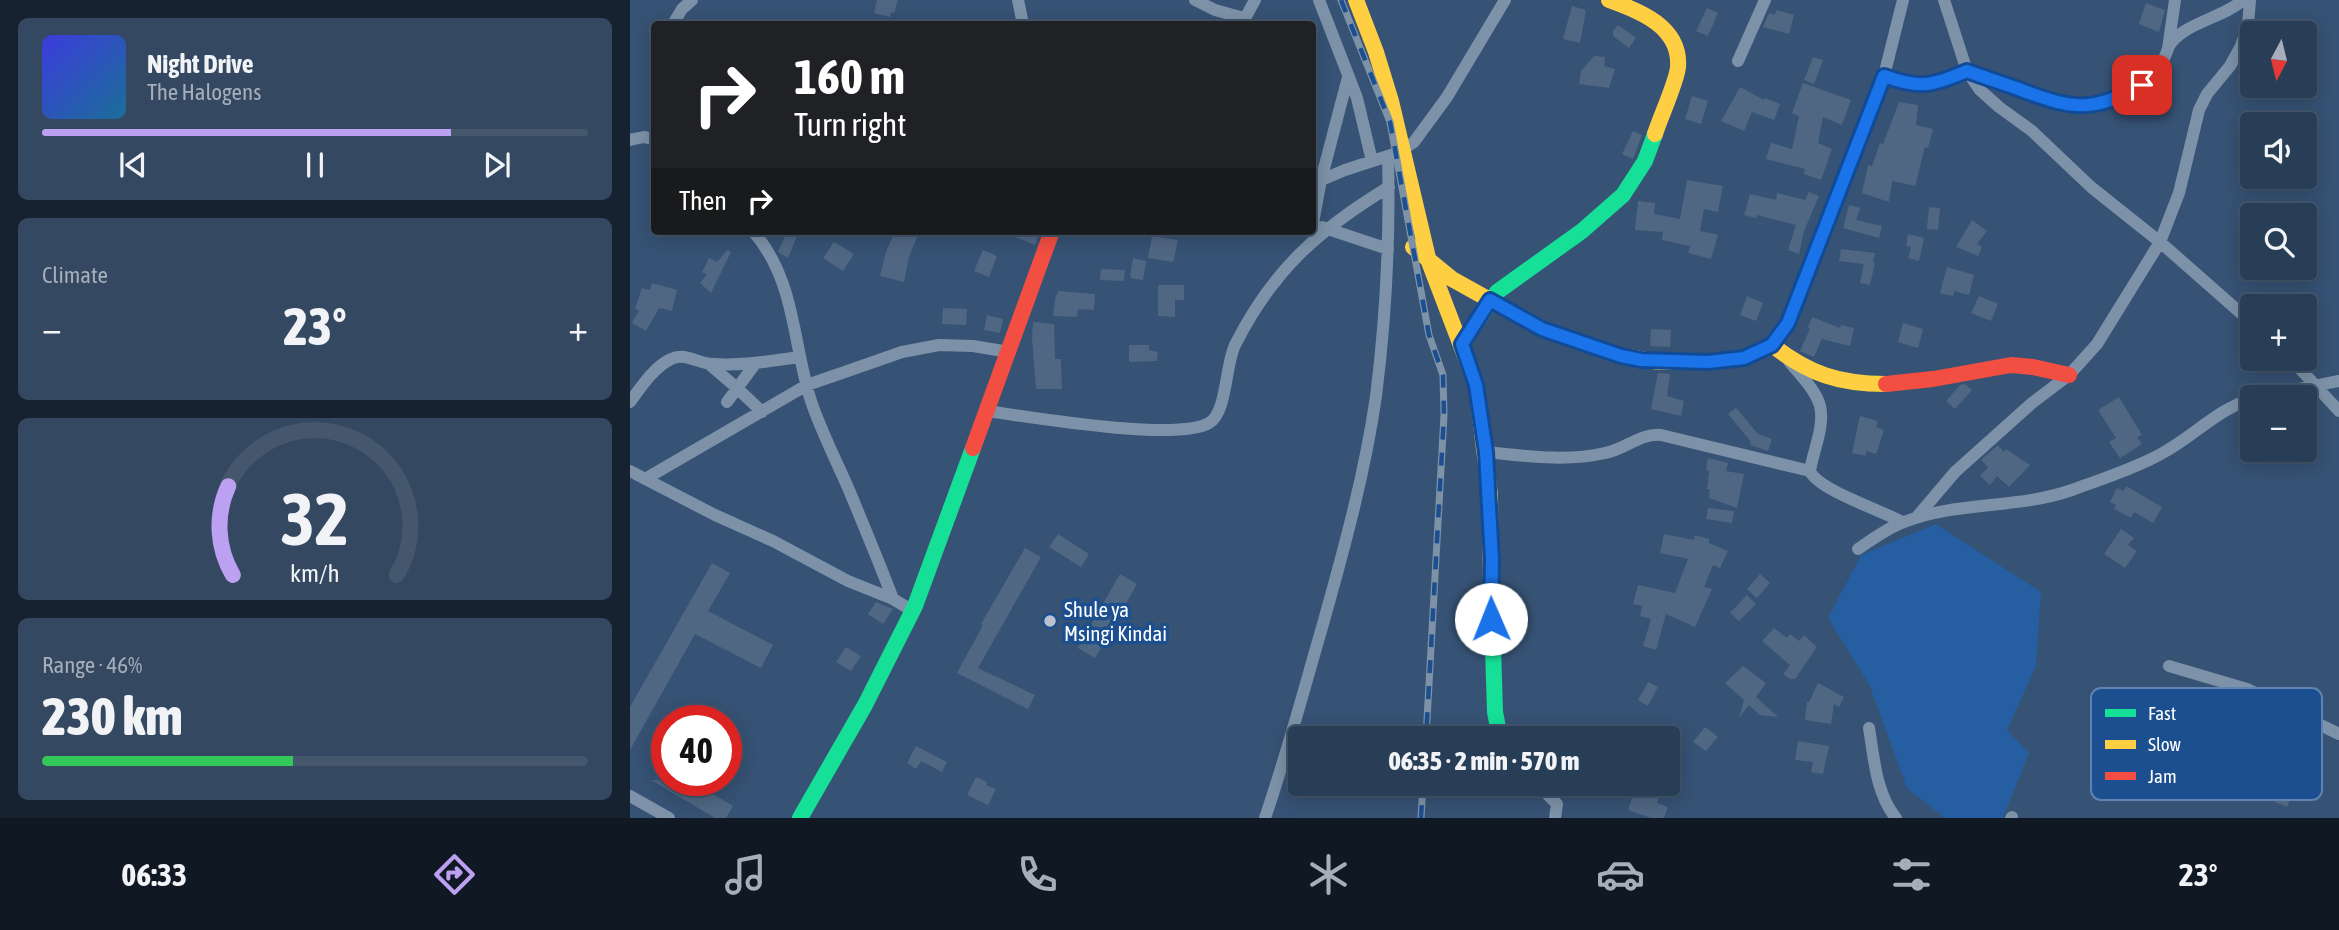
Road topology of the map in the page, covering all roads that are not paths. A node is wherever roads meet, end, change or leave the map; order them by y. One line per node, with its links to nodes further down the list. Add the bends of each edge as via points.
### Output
1 (692, 0): 15 (street)
2 (1018, 0): 16 (street)
3 (1195, 0): 17 (street)
4 (1255, 0): 17 (street)
5 (1319, 0): 21 (street)
6 (1356, 0): 25 (street, via 1376,52)
7 (1505, 0): 25 (street, via 1422,133)
8 (1609, 0): 37 (street, via 1649,15 1665,29 1678,54 1678,68 1653,141 1623,195)
9 (1765, 0): 19 (street)
10 (1903, 0): 22 (street)
11 (1944, 0): 20 (street)
12 (2175, 0): 18 (street)
13 (2243, 0): 18 (street, via 2176,38)
14 (2250, 0): 33 (street, via 2241,46 2199,110 2179,193)
15 (675, 21)
16 (1022, 21)
17 (1243, 21)
18 (2168, 49): 20 (street, via 2152,78 2096,104 2063,105)
19 (1738, 61)
20 (1967, 71): 22 (street, via 1918,86); 33 (street, via 1999,107)
21 (1349, 75): 26 (street); 27 (street)
22 (1884, 76): 40 (street, via 1793,312)
23 (651, 138): 24 (street)
24 (630, 140)
25 (1395, 153): 26 (street); 28 (street); 36 (street)
26 (1372, 161): 27 (street)
27 (1317, 182)
28 (1388, 187): 30 (street); 35 (street)
29 (1316, 224): 30 (street)
30 (1326, 229): 35 (street); 56 (street, via 1296,256 1257,305 1233,348 1220,412 1210,423 1196,428 1139,429)
31 (757, 235): 42 (street, via 769,249 780,275)
32 (1051, 235): 41 (street)
33 (2160, 242): 38 (street); 47 (street, via 2097,344)
34 (1413, 247): 36 (street)
35 (1388, 249): 78 (street, via 1376,394 1364,465)
36 (1429, 262): 37 (street); 39 (street)
37 (1490, 300): 39 (street); 40 (street, via 1542,329 1641,360 1744,358)
38 (2240, 312)
39 (1462, 344): 59 (street, via 1476,385)
40 (1772, 345): 43 (street)
41 (1009, 352): 49 (street, via 939,345 902,352); 56 (street)
42 (800, 357): 45 (street); 49 (street)
43 (1786, 359): 47 (street, via 1826,376 1867,385 1922,381 2010,365); 61 (street, via 1821,407)
44 (709, 364): 45 (street); 52 (street); 53 (street, via 674,357)
45 (755, 364): 52 (street)
46 (2303, 371): 50 (street)
47 (2069, 375): 63 (street, via 1987,442)
48 (2339, 381): 50 (street)
49 (807, 385): 58 (street); 66 (street)
50 (2316, 385)
51 (2317, 386): 57 (street)
52 (737, 388): 54 (street); 58 (street)
53 (630, 401)
54 (727, 402)
55 (2240, 404): 63 (street, via 2220,412 2165,452 2069,491)
56 (987, 411): 67 (street)
57 (2339, 411)
58 (762, 412): 62 (street)
59 (1486, 452): 61 (street, via 1580,457 1618,450 1643,436 1661,435); 70 (street)
60 (630, 471): 62 (street)
61 (1810, 471): 64 (street, via 1820,484)
62 (645, 479): 66 (street)
63 (1916, 518): 64 (street)
64 (1902, 522): 65 (street)
65 (1858, 549)
66 (893, 599): 67 (street)
67 (913, 611): 77 (street)
68 (2169, 666): 69 (street)
69 (2244, 688)
70 (1498, 726)
71 (2322, 726): 73 (street)
72 (1868, 729): 80 (street, via 1877,775)
73 (2339, 734)
74 (630, 796): 76 (street)
75 (1549, 796): 79 (street, via 1557,804)
76 (669, 818)
77 (800, 818)
78 (1265, 818)
79 (1555, 818)
80 (1896, 818)

